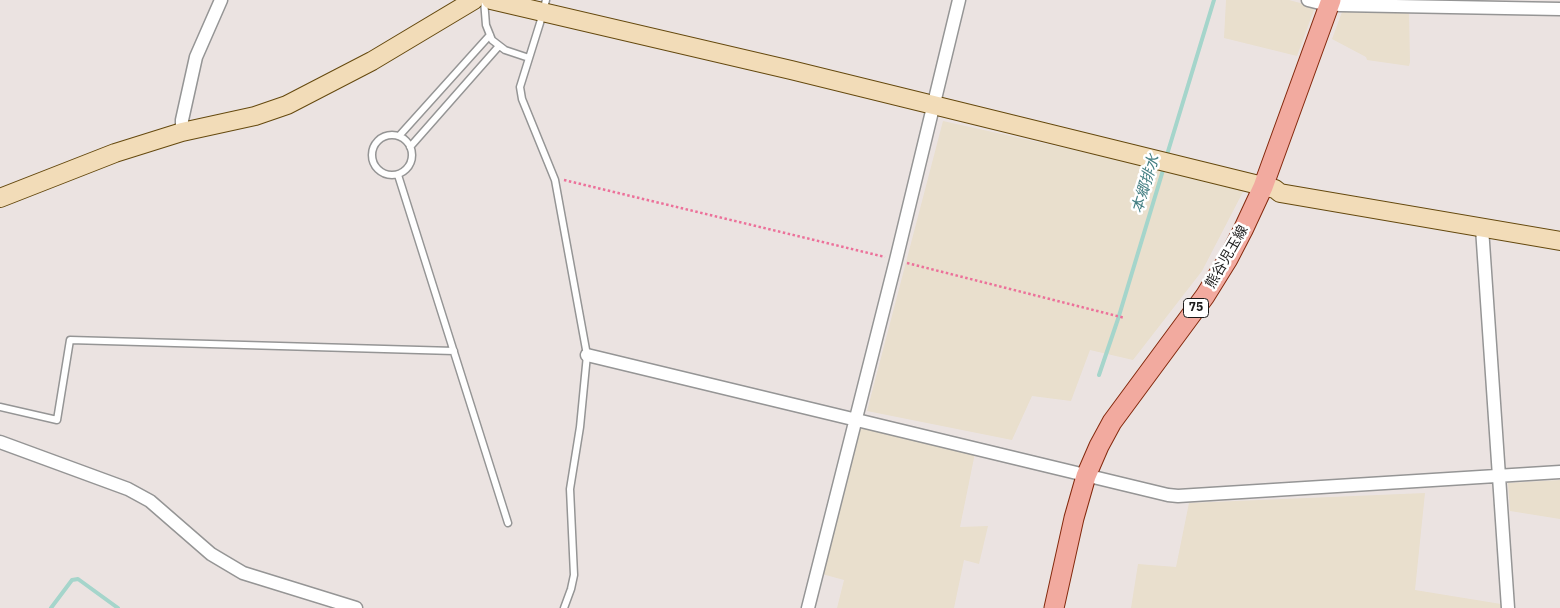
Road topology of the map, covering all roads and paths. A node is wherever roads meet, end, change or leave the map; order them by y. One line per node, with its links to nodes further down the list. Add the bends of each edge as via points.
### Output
1 (221, 0): 14 (street, via 196,57)
2 (474, 0): 14 (street, via 372,61 287,105)
3 (484, 0): 10 (lane)
4 (491, 0): 8 (street)
5 (959, 0): 13 (street)
6 (1308, 0): 7 (street)
7 (1330, 2): 9 (street); 19 (main road, 熊谷児玉線 / 75)
8 (544, 6): 12 (lane); 13 (street)
9 (1560, 9)
10 (490, 35): 11 (lane); 15 (lane)
11 (499, 46): 12 (lane); 16 (lane)
12 (528, 58): 18 (lane, via 520,87 522,99)
13 (934, 106): 19 (street); 23 (street)
14 (182, 132): 20 (street, via 115,153)
15 (399, 136): 16 (lane); 17 (lane, via 382,138 373,148 372,155 380,172)
16 (410, 147): 17 (lane, via 412,160)
17 (398, 175): 25 (lane)
18 (555, 180): 23 (path, via 571,181); 26 (lane)
19 (1263, 187): 21 (street, via 1280,193); 31 (main road, 熊谷児玉線 / 75, via 1228,259 1205,296 1112,422)
20 (0, 198)
21 (1482, 228): 22 (street); 32 (street)
22 (1560, 241)
23 (896, 260): 24 (path); 28 (street)
24 (1126, 318)
25 (454, 351): 27 (lane, via 70,340 56,420); 33 (lane)
26 (587, 355): 28 (street); 35 (lane, via 570,489 574,575)
27 (0, 407)
28 (855, 421): 31 (street); 36 (street)
29 (0, 442): 34 (street, via 128,489 150,501 210,554 243,573)
30 (1560, 472): 32 (street)
31 (1086, 476): 32 (street, via 1178,496); 37 (main road, 熊谷児玉線 / 75)
32 (1500, 476): 38 (street)
33 (508, 523)
34 (356, 608)
35 (564, 608)
36 (808, 608)
37 (1054, 608)
38 (1508, 608)

